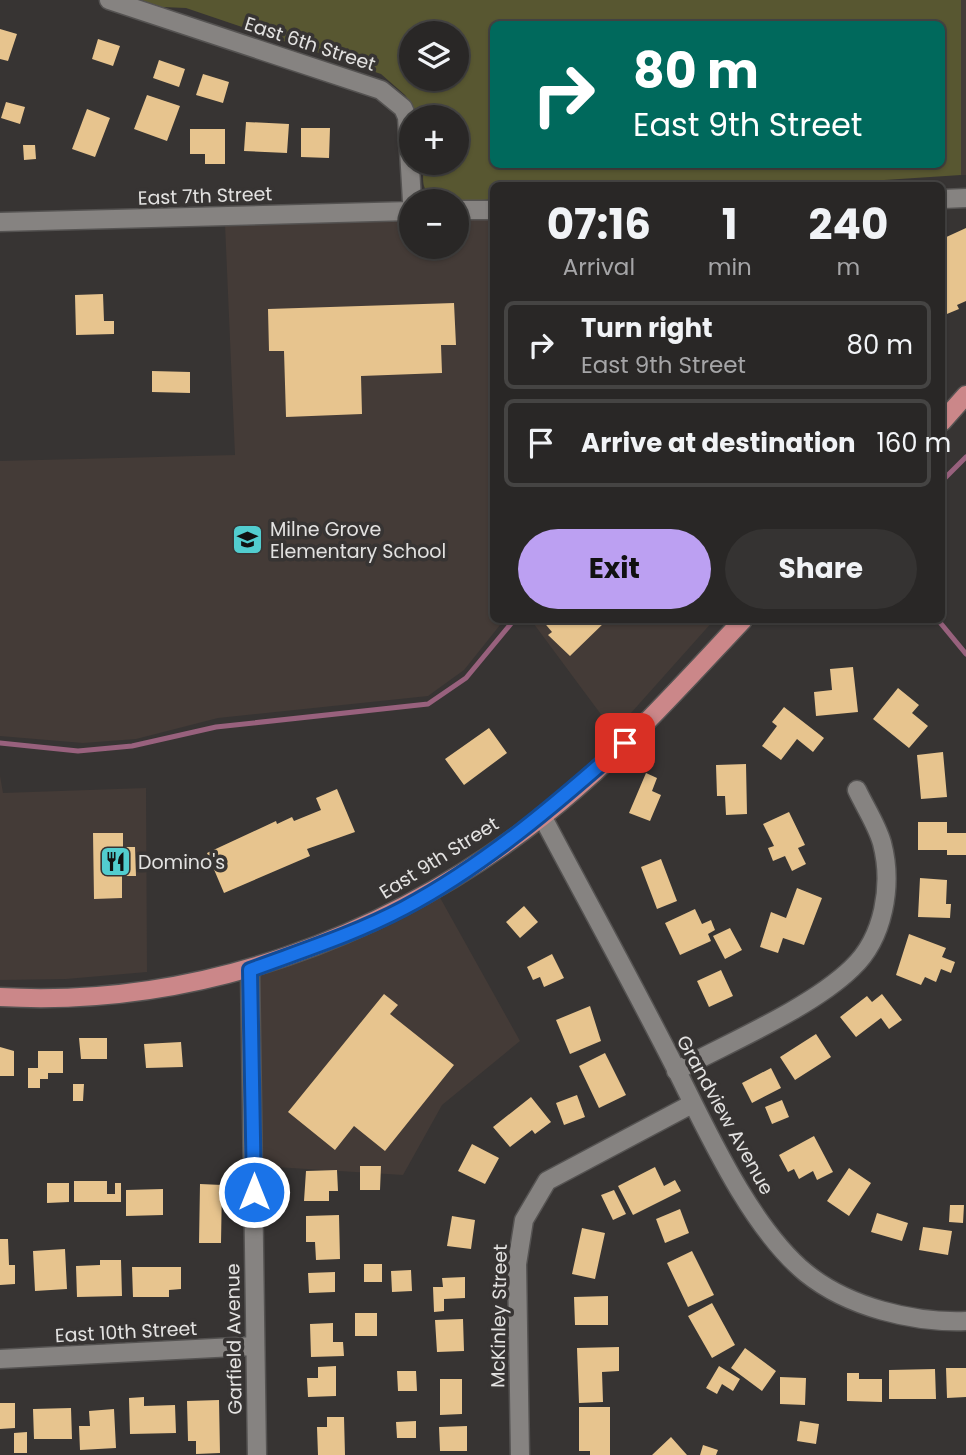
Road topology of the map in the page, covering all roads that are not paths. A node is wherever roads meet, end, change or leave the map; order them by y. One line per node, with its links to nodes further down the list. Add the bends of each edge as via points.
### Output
1 (109, 0): 2 (street, East 6th Street, via 381,90 407,117)
2 (411, 189)
3 (966, 198): 4 (street)
4 (945, 199)
5 (469, 210): 6 (street)
6 (490, 210)
7 (399, 211): 8 (street, East 7th Street)
8 (0, 222)
9 (966, 395): 10 (main road)
10 (945, 419)
11 (740, 623): 13 (main road, East 9th Street, via 646,725)
12 (857, 790): 16 (street, via 882,842 887,883 878,930 853,967 819,994)
13 (542, 817): 14 (main road, East 9th Street, via 403,909); 16 (street, Grandview Avenue)
14 (250, 970): 15 (main road, East 9th Street, via 138,992); 19 (street, Garfield Avenue)
15 (0, 997)
16 (676, 1071): 17 (street, Grandview Avenue)
17 (692, 1104): 18 (street, Grandview Avenue, via 762,1225 806,1273 850,1299 899,1314); 22 (street, McKinley Street, via 547,1181 524,1220 517,1264)
18 (966, 1321)
19 (254, 1346): 20 (street, East 10th Street); 21 (street, Garfield Avenue)
20 (0, 1359)
21 (257, 1455)
22 (520, 1455)

